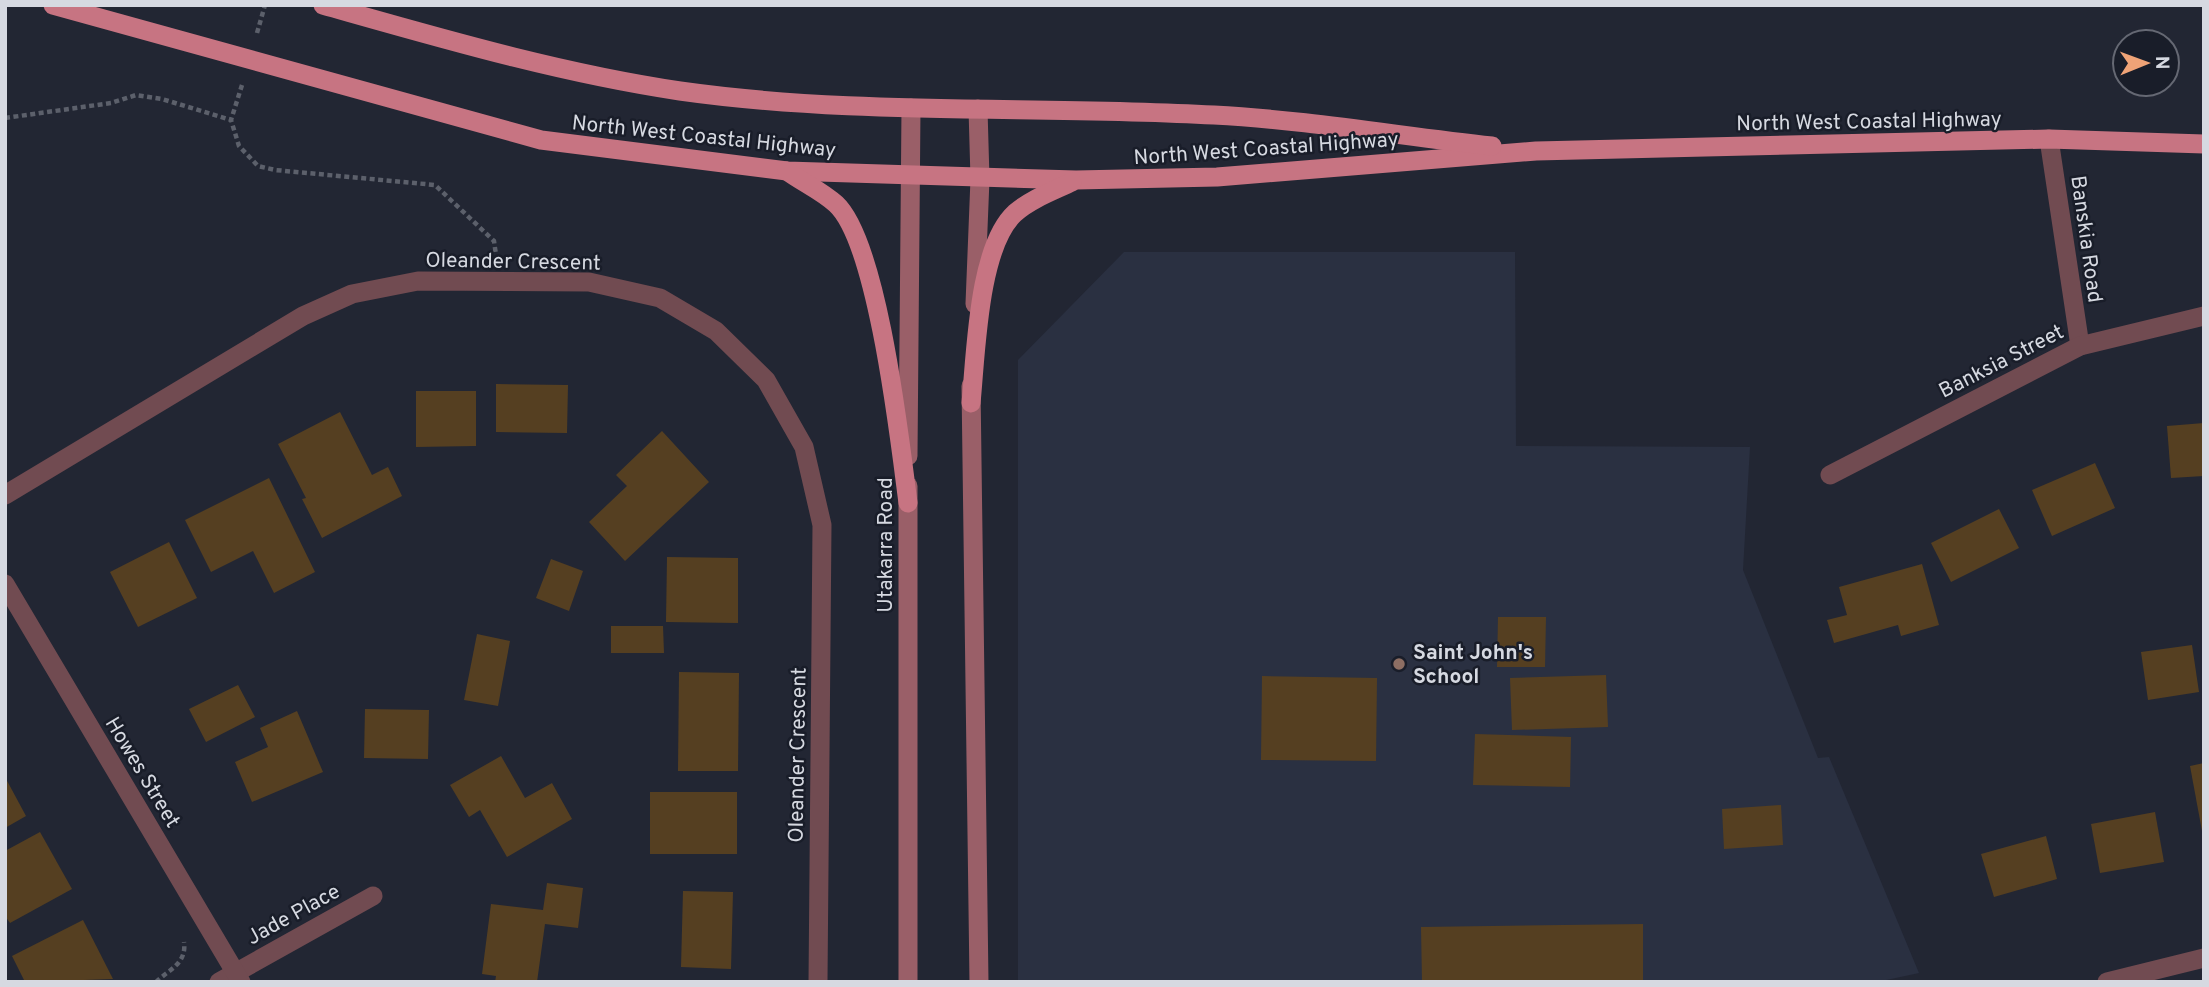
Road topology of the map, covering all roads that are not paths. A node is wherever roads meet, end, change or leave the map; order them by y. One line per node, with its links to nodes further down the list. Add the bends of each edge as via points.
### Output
1 (53, 5): 8 (highway, North West Coastal Highway, via 541,140)
2 (323, 5): 3 (highway, North West Coastal Highway, via 527,61 679,90 774,101)
3 (911, 108): 4 (highway, North West Coastal Highway); 9 (main road, Utakarra Road)
4 (978, 109): 7 (highway, North West Coastal Highway, via 1216,115); 10 (main road)
5 (2049, 139): 6 (highway, North West Coastal Highway); 7 (highway, North West Coastal Highway); 13 (street, Banskia Road)
6 (2204, 144)
7 (1536, 151): 11 (highway, North West Coastal Highway, via 1217,177)
8 (787, 171): 9 (highway, North West Coastal Highway); 17 (highway, via 837,205 863,257 891,376)
9 (910, 176): 10 (highway, North West Coastal Highway); 17 (main road, Utakarra Road)
10 (979, 179): 11 (highway, North West Coastal Highway); 14 (main road)
11 (1076, 180): 14 (highway, via 1030,202 1003,226 986,268)
12 (2204, 316): 13 (street, Banksia Street)
13 (2080, 346): 15 (street, Banksia Street)
14 (971, 403): 24 (main road)
15 (1830, 475)
16 (5, 495): 22 (street, Oleander Crescent, via 303,316 352,294 418,281 589,282 671,304 716,331 766,380 804,447 822,525)
17 (908, 503): 23 (main road, Utakarra Road)
18 (5, 584): 21 (street, Howes Street)
19 (373, 896): 21 (street, Jade Place)
20 (2204, 958): 25 (street)
21 (231, 978)
22 (818, 982)
23 (908, 982)
24 (979, 982)
25 (2107, 982)

